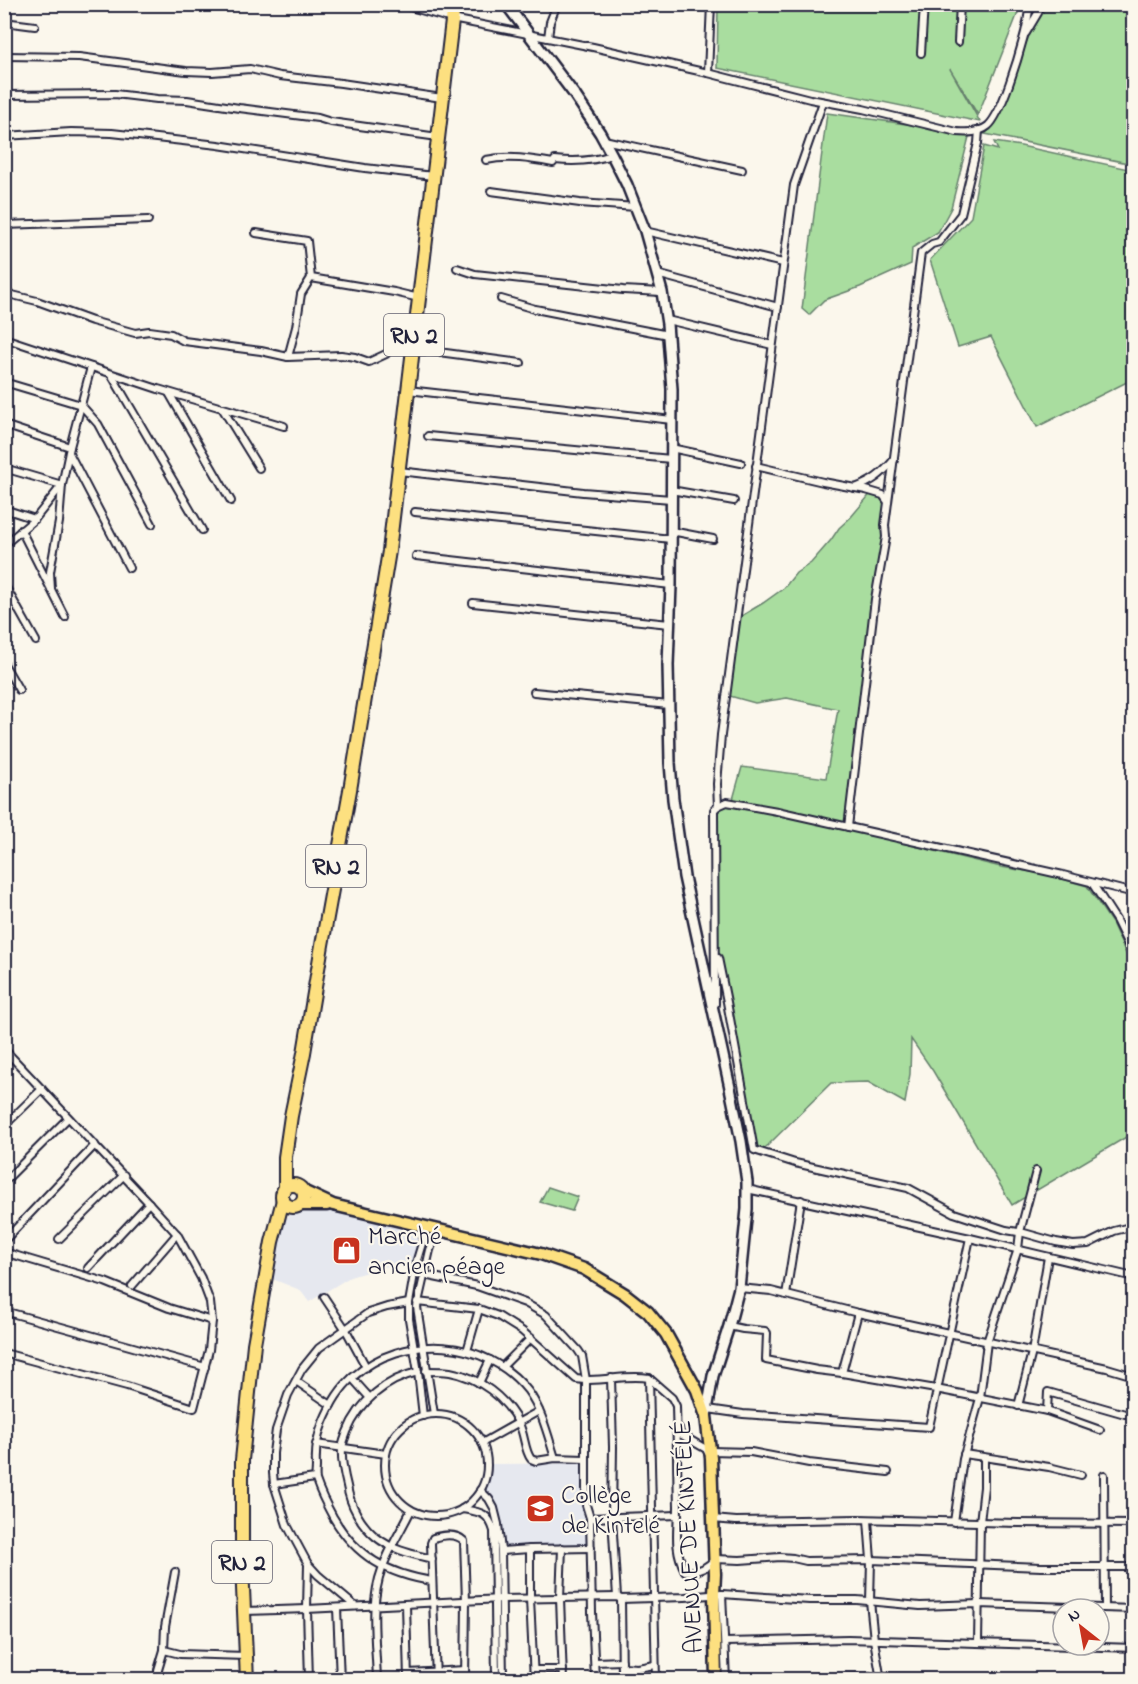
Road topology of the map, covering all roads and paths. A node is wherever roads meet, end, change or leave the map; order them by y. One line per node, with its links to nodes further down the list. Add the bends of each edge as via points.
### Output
1 (400, 4): 10 (street)
2 (454, 4): 10 (highway, RN 2)
3 (506, 4): 13 (street)
4 (557, 4): 15 (street)
5 (711, 4): 19 (street)
6 (924, 4): 17 (street)
7 (960, 4): 16 (street)
8 (1030, 4): 14 (street)
9 (1041, 4): 14 (street)
10 (452, 19): 13 (street); 21 (highway, RN 2)
11 (4, 22): 12 (street)
12 (35, 26)
13 (529, 34): 15 (street); 26 (street)
14 (1024, 36): 23 (street, via 997,113)
15 (548, 38): 19 (street)
16 (958, 42)
17 (921, 53)
18 (4, 56): 21 (street, via 79,57 186,71 250,69)
19 (708, 73): 22 (street)
20 (4, 95): 25 (street, via 115,94 187,100)
21 (442, 98): 25 (highway, RN 2)
22 (823, 102): 23 (street, via 957,132); 37 (street, via 794,185)
23 (980, 130): 68 (street, via 961,214 939,242 921,253)
24 (4, 136): 30 (street, via 112,133)
25 (438, 137): 30 (highway, RN 2)
26 (604, 140): 27 (street); 29 (street)
27 (612, 155): 28 (street, via 554,163 501,156); 32 (street)
28 (486, 160)
29 (742, 170)
30 (433, 176): 43 (highway, RN 2)
31 (491, 191): 32 (street)
32 (636, 207): 35 (street)
33 (148, 220): 34 (street)
34 (4, 225)
35 (645, 231): 37 (street); 39 (street)
36 (256, 233): 40 (street, via 307,241)
37 (783, 263): 45 (street)
38 (457, 268): 41 (street, via 475,274)
39 (657, 274): 41 (street); 45 (street)
40 (311, 278): 43 (street); 52 (street, via 301,294)
41 (662, 292): 46 (street)
42 (4, 293): 52 (street, via 135,333 171,333 184,342)
43 (419, 298): 50 (highway, RN 2)
44 (501, 299): 47 (street)
45 (777, 306): 49 (street)
46 (667, 320): 47 (street); 49 (street)
47 (668, 335): 61 (street)
48 (4, 338): 54 (street)
49 (772, 345): 70 (street)
50 (412, 351): 53 (street); 57 (highway, RN 2)
51 (386, 354): 52 (street, via 369,362 341,356)
52 (288, 357)
53 (521, 363)
54 (91, 367): 55 (street); 59 (street)
55 (111, 373): 58 (street); 85 (street)
56 (4, 382): 59 (street)
57 (408, 390): 61 (street); 73 (highway, RN 2)
58 (169, 392): 60 (street); 77 (street)
59 (81, 405): 66 (street); 83 (street, via 98,424)
60 (222, 408): 63 (street); 72 (street)
61 (672, 420): 65 (street)
62 (4, 425): 66 (street)
63 (284, 426)
64 (428, 436): 67 (street)
65 (671, 447): 67 (street); 69 (street)
66 (69, 449): 74 (street); 90 (street)
67 (671, 459): 76 (street)
68 (894, 459): 75 (street, via 871,482); 79 (street)
69 (741, 463)
70 (756, 466): 75 (street); 102 (street, via 721,735)
71 (4, 468): 74 (street)
72 (258, 468)
73 (399, 471): 76 (street, via 583,492); 120 (highway, RN 2, via 350,790 295,1091 285,1162)
74 (62, 485): 82 (street); 93 (street)
75 (854, 488): 79 (street, via 882,495)
76 (671, 494): 78 (street); 86 (street)
77 (231, 501)
78 (734, 501)
79 (888, 502): 103 (street)
80 (4, 509): 82 (street)
81 (416, 512): 86 (street)
82 (35, 519): 84 (street)
83 (152, 524)
84 (21, 530): 88 (street); 93 (street)
85 (202, 531)
86 (671, 535): 87 (street); 92 (street)
87 (713, 539)
88 (4, 545)
89 (416, 556): 92 (street)
90 (129, 568)
91 (4, 584): 97 (street)
92 (671, 585): 96 (street)
93 (51, 589): 95 (street)
94 (473, 603): 96 (street)
95 (65, 617)
96 (669, 624): 101 (street)
97 (36, 641)
98 (4, 664): 99 (street)
99 (19, 690)
100 (534, 692): 101 (street)
101 (669, 705): 108 (street, via 676,830)
102 (718, 806): 103 (street, via 727,802); 106 (street, via 714,810)
103 (848, 827): 104 (street)
104 (1091, 882): 105 (street); 107 (street)
105 (1134, 893)
106 (715, 946): 108 (street); 125 (street, via 754,1150 909,1188 954,1213)
107 (1134, 957)
108 (715, 1020): 119 (street, via 741,1141)
109 (4, 1049): 110 (street)
110 (11, 1056): 111 (street); 112 (street)
111 (4, 1062)
112 (42, 1089): 113 (street); 114 (street)
113 (68, 1118): 115 (street); 118 (street)
114 (4, 1126)
115 (95, 1145): 117 (street); 129 (street)
116 (1036, 1171): 125 (street)
117 (124, 1175): 122 (street); 128 (street)
118 (4, 1182)
119 (747, 1189): 121 (street); 137 (street)
120 (292, 1196): 124 (main road, AVENUE DE KINTÉLÉ); 246 (highway, RN 2, via 272,1242 254,1344 242,1460)
121 (801, 1200): 127 (street); 138 (street)
122 (149, 1203): 126 (street); 133 (street)
123 (1134, 1226): 125 (street, via 1088,1244 1073,1245)
124 (432, 1228): 134 (street); 141 (street, via 416,1263); 178 (main road, AVENUE DE KINTÉLÉ, via 574,1265 626,1294 666,1334)
125 (1020, 1232): 130 (street)
126 (177, 1234): 136 (street); 145 (street, via 201,1278)
127 (970, 1238): 130 (street); 148 (street)
128 (59, 1239)
129 (4, 1241)
130 (1018, 1249): 132 (street); 150 (street)
131 (4, 1252): 145 (street, via 105,1282)
132 (1048, 1257): 135 (street); 154 (street)
133 (88, 1268)
134 (424, 1275): 140 (street); 167 (street, via 497,1292 546,1315 582,1356)
135 (1134, 1277)
136 (132, 1286)
137 (739, 1288): 138 (street); 146 (street)
138 (786, 1295): 144 (street)
139 (324, 1297): 147 (street)
140 (417, 1302): 142 (street); 151 (street)
141 (409, 1303): 147 (street, via 368,1313); 152 (street)
142 (479, 1308): 149 (street, via 508,1320); 153 (street)
143 (4, 1311): 158 (street)
144 (858, 1313): 148 (street); 162 (street)
145 (212, 1321): 158 (street)
146 (729, 1326): 162 (street, via 765,1331 766,1360); 178 (street, via 713,1376)
147 (346, 1330): 159 (street); 168 (street, via 319,1348)
148 (948, 1333): 150 (street); 170 (street)
149 (531, 1338): 157 (street); 167 (street, via 572,1377)
150 (987, 1342): 154 (street); 172 (street)
151 (423, 1347): 152 (street); 153 (street); 160 (street)
152 (414, 1348): 159 (street, via 385,1356); 161 (street)
153 (467, 1351): 156 (street)
154 (1032, 1352): 163 (street); 175 (street)
155 (4, 1353): 158 (street, via 194,1408)
156 (490, 1360): 157 (street); 169 (street)
157 (503, 1366): 177 (street, via 528,1392)
158 (205, 1367)
159 (366, 1367): 164 (street)
160 (426, 1371): 169 (street, via 451,1372); 179 (street)
161 (418, 1372): 171 (street, via 385,1386); 181 (street)
162 (842, 1373): 170 (street)
163 (1134, 1376)
164 (352, 1378): 171 (street); 173 (street)
165 (611, 1378): 166 (street); 167 (street); 204 (street)
166 (649, 1378): 174 (street); 201 (street)
167 (586, 1380): 192 (street)
168 (296, 1382): 173 (street); 197 (street, via 276,1430)
169 (479, 1383): 182 (street, via 503,1402)
170 (936, 1389): 172 (street); 178 (street, via 928,1427)
171 (369, 1398): 186 (street, via 349,1427)
172 (980, 1398): 175 (street); 189 (street)
173 (330, 1405): 185 (street)
174 (676, 1406): 188 (street, via 680,1434); 202 (street)
175 (1018, 1406): 176 (street)
176 (1047, 1411): 180 (street, via 1048,1392); 183 (street)
177 (539, 1412): 182 (street); 190 (street)
178 (707, 1412): 188 (main road, AVENUE DE KINTÉLÉ)
179 (434, 1414): 181 (street); 184 (street, via 462,1422)
180 (1125, 1414)
181 (423, 1416): 187 (street, via 399,1430)
182 (519, 1423): 184 (street); 190 (street, via 530,1458)
183 (1100, 1430)
184 (482, 1443): 198 (street, via 486,1472)
185 (316, 1444): 186 (street); 196 (street)
186 (342, 1448): 187 (street); 211 (street, via 352,1504 376,1537)
187 (386, 1454): 200 (street, via 389,1487)
188 (710, 1454): 193 (street, via 751,1452); 205 (main road, AVENUE DE KINTÉLÉ)
189 (964, 1454): 191 (street); 207 (street)
190 (555, 1458): 192 (street)
191 (984, 1458): 194 (street); 208 (street)
192 (585, 1459): 203 (street)
193 (888, 1472)
194 (1081, 1475)
195 (1104, 1475): 209 (street)
196 (315, 1478): 197 (street); 221 (street, via 341,1530 364,1555)
197 (274, 1484): 219 (street, via 286,1525)
198 (480, 1490): 199 (street); 215 (street, via 494,1508)
199 (462, 1509): 200 (street, via 428,1516); 232 (street, via 483,1514 491,1522)
200 (411, 1510): 211 (street)
201 (651, 1515): 202 (street); 204 (street); 227 (street)
202 (678, 1515): 217 (street, via 676,1542 685,1571 700,1570)
203 (590, 1518): 204 (street); 213 (street)
204 (612, 1518): 231 (street)
205 (713, 1519): 206 (street); 217 (main road, AVENUE DE KINTÉLÉ)
206 (867, 1520): 207 (street); 218 (street)
207 (954, 1522): 208 (street)
208 (980, 1522): 209 (street); 220 (street)
209 (1103, 1524): 210 (street); 222 (street)
210 (1134, 1524)
211 (393, 1547): 216 (street); 221 (street)
212 (561, 1548): 213 (street); 214 (street); 229 (street)
213 (591, 1548): 230 (street)
214 (530, 1549): 215 (street); 233 (street)
215 (501, 1551): 232 (street)
216 (432, 1559): 225 (street); 235 (street, via 433,1538 462,1538)
217 (715, 1559): 218 (street); 226 (main road, AVENUE DE KINTÉLÉ)
218 (871, 1560): 220 (street); 234 (street)
219 (308, 1563): 239 (street); 244 (street)
220 (980, 1565): 222 (street); 238 (street)
221 (383, 1566): 225 (street); 240 (street)
222 (1105, 1567): 223 (street); 228 (street)
223 (1134, 1567)
224 (175, 1572): 251 (street)
225 (432, 1581): 236 (street)
226 (718, 1594): 227 (street); 234 (street); 248 (street); 276 (main road, AVENUE DE KINTÉLÉ)
227 (654, 1597): 231 (street); 255 (street)
228 (1105, 1597)
229 (560, 1598): 230 (street); 233 (street); 258 (street)
230 (592, 1598): 231 (street); 253 (street)
231 (619, 1598): 254 (street)
232 (498, 1599): 233 (street); 235 (street); 269 (street); 270 (street)
233 (530, 1599): 257 (street)
234 (870, 1601): 238 (street, via 920,1606); 247 (street)
235 (466, 1602): 236 (street); 256 (street)
236 (435, 1603): 237 (street); 259 (street)
237 (406, 1604): 240 (street); 260 (street)
238 (979, 1604): 241 (street); 249 (street)
239 (355, 1606): 240 (street); 242 (street)
240 (374, 1606): 266 (street)
241 (1051, 1606)
242 (337, 1608): 244 (street); 261 (street)
243 (1111, 1608): 245 (street)
244 (307, 1609): 246 (street); 263 (street)
245 (1134, 1609)
246 (243, 1611): 252 (highway, RN 2)
247 (874, 1640): 248 (street); 249 (street); 262 (street)
248 (725, 1642): 262 (street, via 726,1680)
249 (978, 1643): 250 (street)
250 (1134, 1648)
251 (164, 1650): 252 (street); 264 (street)
252 (246, 1656): 265 (highway, RN 2)
253 (595, 1662): 254 (street); 273 (street)
254 (622, 1664): 255 (street, via 637,1668); 274 (street)
255 (656, 1665): 275 (street)
256 (465, 1670): 259 (street); 268 (street)
257 (534, 1670): 258 (street); 271 (street)
258 (563, 1670): 272 (street)
259 (436, 1671): 260 (street); 267 (street)
260 (408, 1676)
261 (340, 1678): 263 (street)
262 (881, 1678): 277 (street)
263 (309, 1679)
264 (158, 1680)
265 (247, 1680)
266 (377, 1680)
267 (436, 1680)
268 (465, 1680)
269 (496, 1680)
270 (502, 1680)
271 (534, 1680)
272 (563, 1680)
273 (595, 1680)
274 (622, 1680)
275 (656, 1680)
276 (716, 1680)
277 (1011, 1680)

